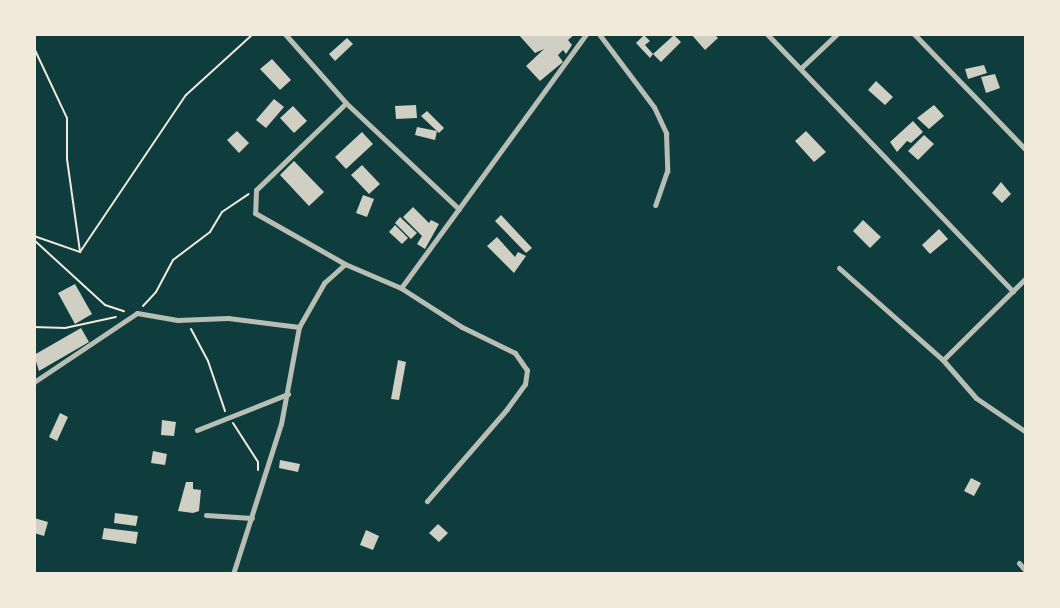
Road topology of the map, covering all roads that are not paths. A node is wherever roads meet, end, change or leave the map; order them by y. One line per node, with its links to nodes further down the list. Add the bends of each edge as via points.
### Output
1 (285, 34): 8 (street)
2 (586, 34): 11 (street)
3 (599, 34): 10 (street, via 654,107 666,133 667,171)
4 (767, 34): 7 (street)
5 (837, 34): 7 (street)
6 (914, 34): 9 (street)
7 (801, 68): 16 (street)
8 (346, 103): 11 (street); 12 (street, via 256,190 253,205 261,219)
9 (1026, 150)
10 (655, 205)
11 (459, 210): 15 (street)
12 (345, 264): 15 (street); 17 (street, via 324,283)
13 (839, 268): 18 (street)
14 (1026, 278): 16 (street)
15 (401, 288): 23 (street, via 515,353 527,370 525,384 507,409)
16 (1013, 291): 18 (street)
17 (299, 327): 19 (street, via 137,313); 20 (street)
18 (943, 360): 22 (street, via 976,398)
19 (34, 382)
20 (289, 394): 21 (street); 25 (street)
21 (197, 430)
22 (1026, 432)
23 (427, 501)
24 (206, 515): 25 (street)
25 (252, 518): 28 (street)
26 (1019, 563): 27 (street)
27 (1026, 571)
28 (233, 574)

